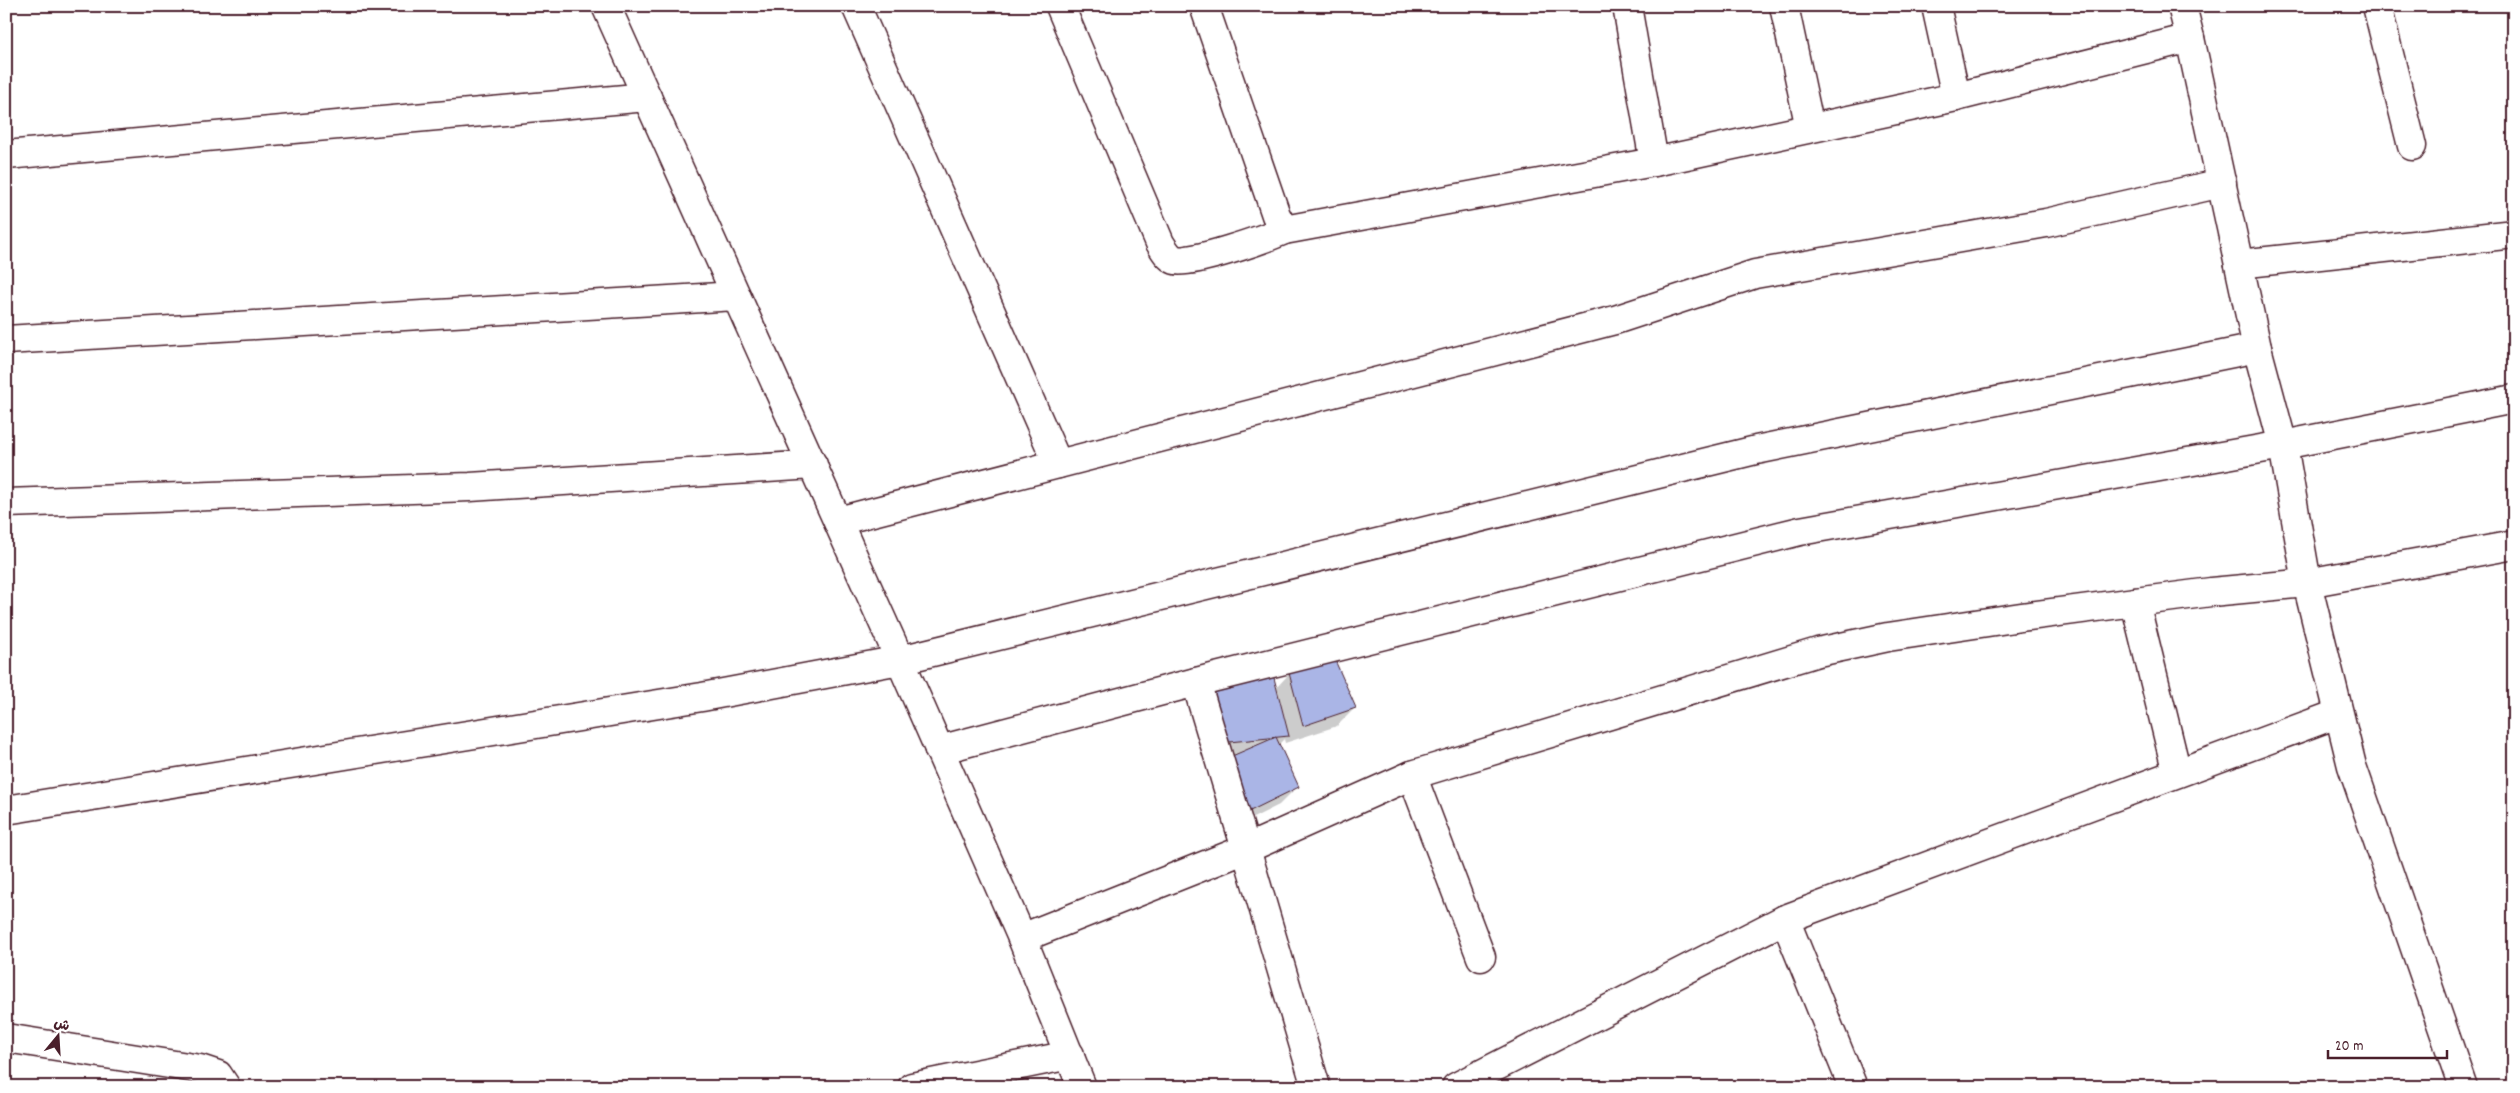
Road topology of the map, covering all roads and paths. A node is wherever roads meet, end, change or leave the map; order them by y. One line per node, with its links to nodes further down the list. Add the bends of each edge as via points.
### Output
1 (606, 6): 11 (street)
2 (856, 6): 26 (street)
3 (1060, 6): 18 (street, via 1167,254 1180,261 1246,244)
4 (1204, 6): 18 (street)
5 (1626, 6): 16 (street)
6 (1784, 6): 13 (street)
7 (1936, 6): 12 (street)
8 (2182, 6): 10 (street)
9 (2377, 6): 14 (street)
10 (2190, 38): 12 (street); 17 (street)
11 (647, 97): 15 (street); 21 (street)
12 (1956, 97): 13 (street)
13 (1810, 128): 16 (street)
14 (2412, 146)
15 (6, 155)
16 (1654, 162): 18 (street)
17 (2222, 184): 20 (street); 26 (street, via 2046,223 1755,274 1615,320)
18 (1284, 230)
19 (2514, 234): 20 (street)
20 (2239, 264): 23 (street)
21 (736, 296): 22 (street); 27 (street)
22 (6, 340)
23 (2257, 348): 25 (street); 33 (street, via 1756,450)
24 (2514, 399): 25 (street)
25 (2283, 445): 31 (street); 34 (street, via 1800,531)
26 (1058, 464): 29 (street)
27 (812, 465): 28 (street, via 470,487); 29 (street)
28 (6, 504)
29 (838, 521): 33 (street)
30 (2514, 545): 31 (street)
31 (2307, 583): 32 (street); 35 (street)
32 (2135, 602): 37 (street); 38 (street, via 1888,637 1818,652)
33 (900, 660): 36 (street); 39 (street, via 702,697)
34 (1196, 682): 36 (street); 40 (street)
35 (2337, 714): 37 (street); 52 (street)
36 (939, 750): 42 (street)
37 (2177, 773): 41 (street)
38 (1412, 775): 40 (street); 43 (street)
39 (6, 810)
40 (1246, 849): 42 (street); 49 (street)
41 (1785, 919): 50 (street); 51 (street)
42 (1022, 938): 45 (street)
43 (1481, 957)
44 (6, 1038): 46 (street, via 200,1069 218,1075)
45 (1070, 1055): 47 (street); 48 (street)
46 (226, 1087)
47 (912, 1087)
48 (1082, 1087)
49 (1316, 1087)
50 (1456, 1087)
51 (1854, 1087)
52 (2462, 1087)

